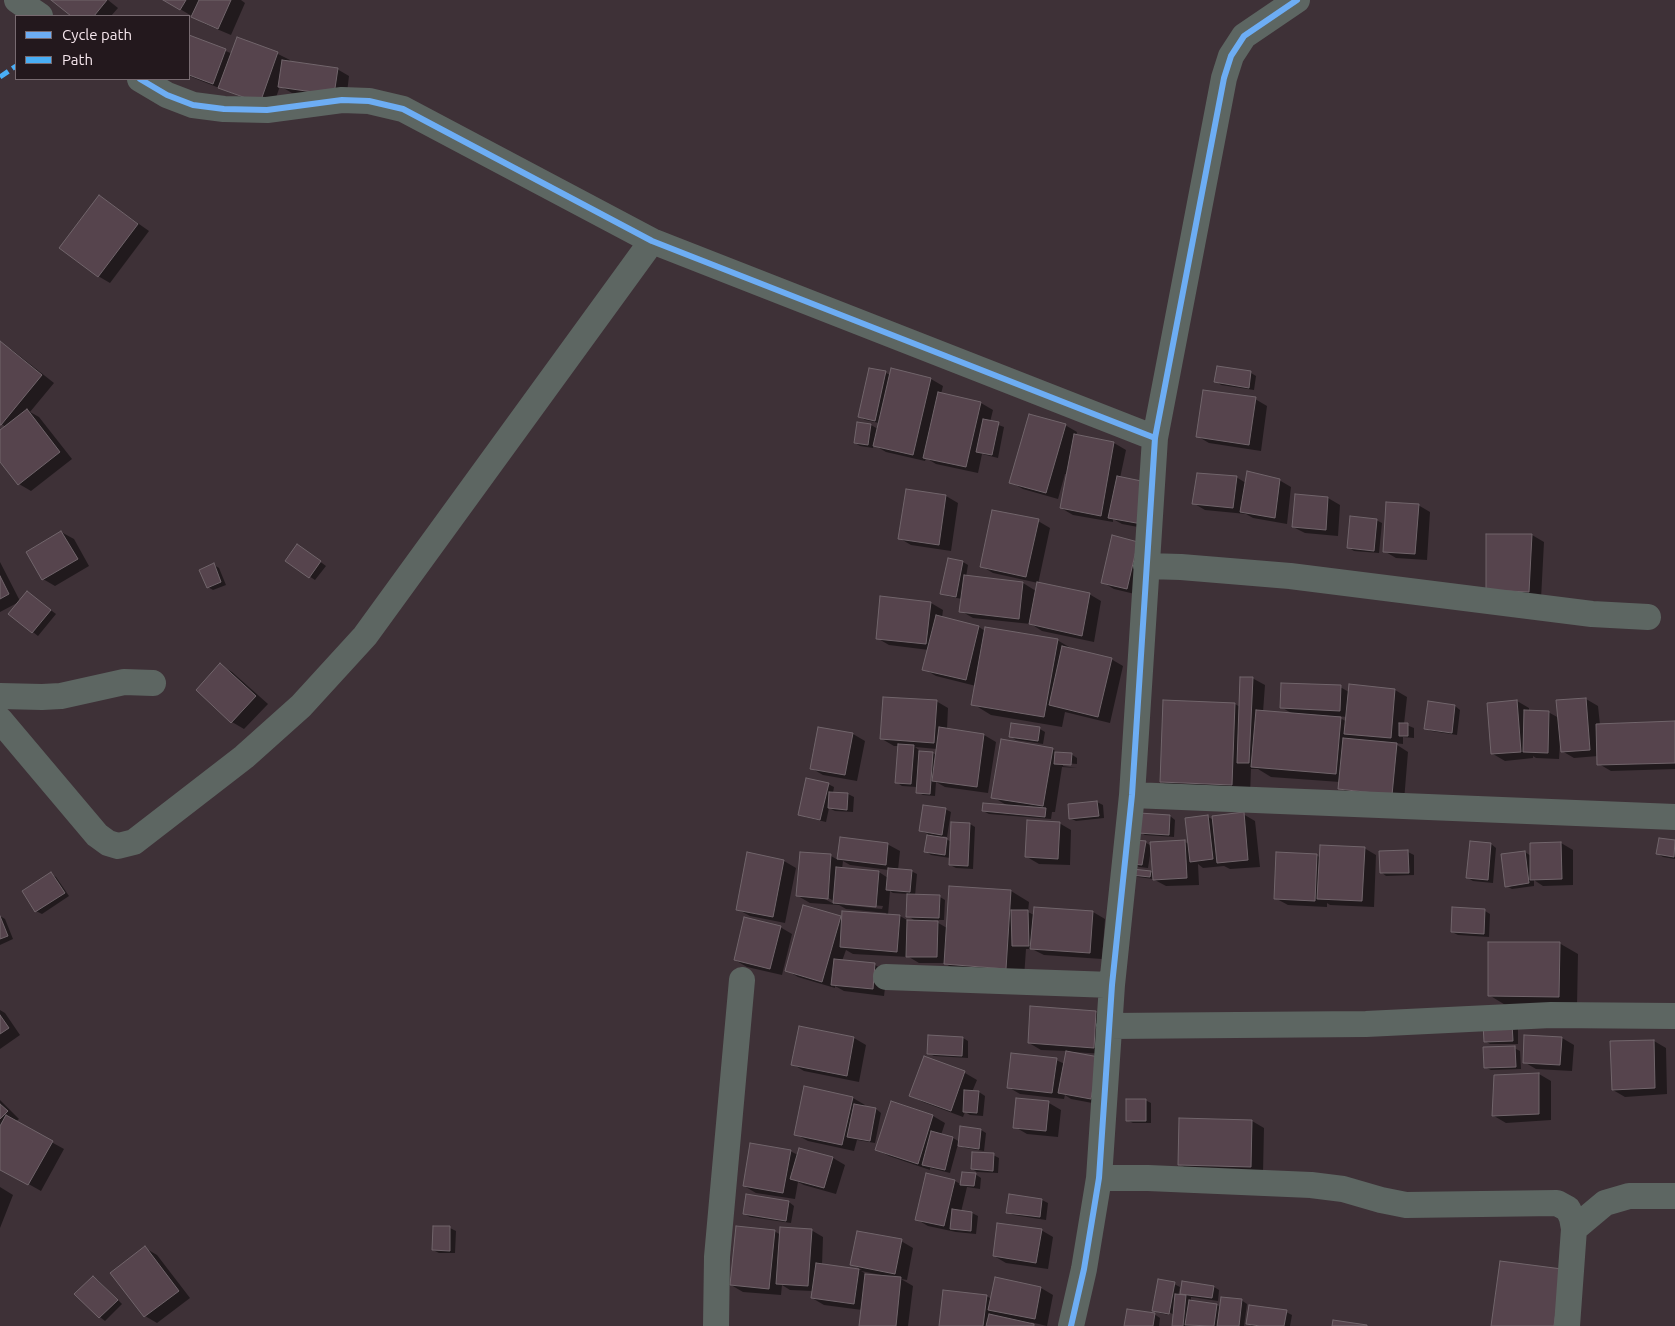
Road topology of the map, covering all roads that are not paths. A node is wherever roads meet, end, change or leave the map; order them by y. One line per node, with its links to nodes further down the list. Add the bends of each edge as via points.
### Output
1 (17, 0): 3 (street)
2 (1297, 0): 6 (street, via 1244,36 1230,56)
3 (39, 15)
4 (142, 80): 5 (street, via 193,105 224,109 267,110 342,100 369,101 403,109)
5 (652, 241): 6 (street); 11 (street, via 365,636 301,706 244,757 134,842 118,846 97,834)
6 (1155, 438): 7 (street)
7 (1146, 566): 8 (street, via 1290,576 1574,612); 12 (street)
8 (1648, 617)
9 (153, 682): 10 (street, via 124,682 61,696)
10 (0, 696)
11 (0, 720)
12 (1132, 794): 13 (street); 16 (street)
13 (1675, 817)
14 (886, 977): 16 (street)
15 (742, 980): 22 (street, via 717,1257)
16 (1112, 985): 18 (street)
17 (1675, 1016): 18 (street, via 1551,1014 1366,1024)
18 (1109, 1026): 19 (street)
19 (1099, 1178): 21 (street, via 1311,1185 1343,1189 1406,1205 1557,1203 1568,1209); 23 (street)
20 (1675, 1196): 21 (street, via 1629,1196 1605,1203)
21 (1574, 1229): 24 (street)
22 (716, 1326)
23 (1071, 1326)
24 (1566, 1326)

